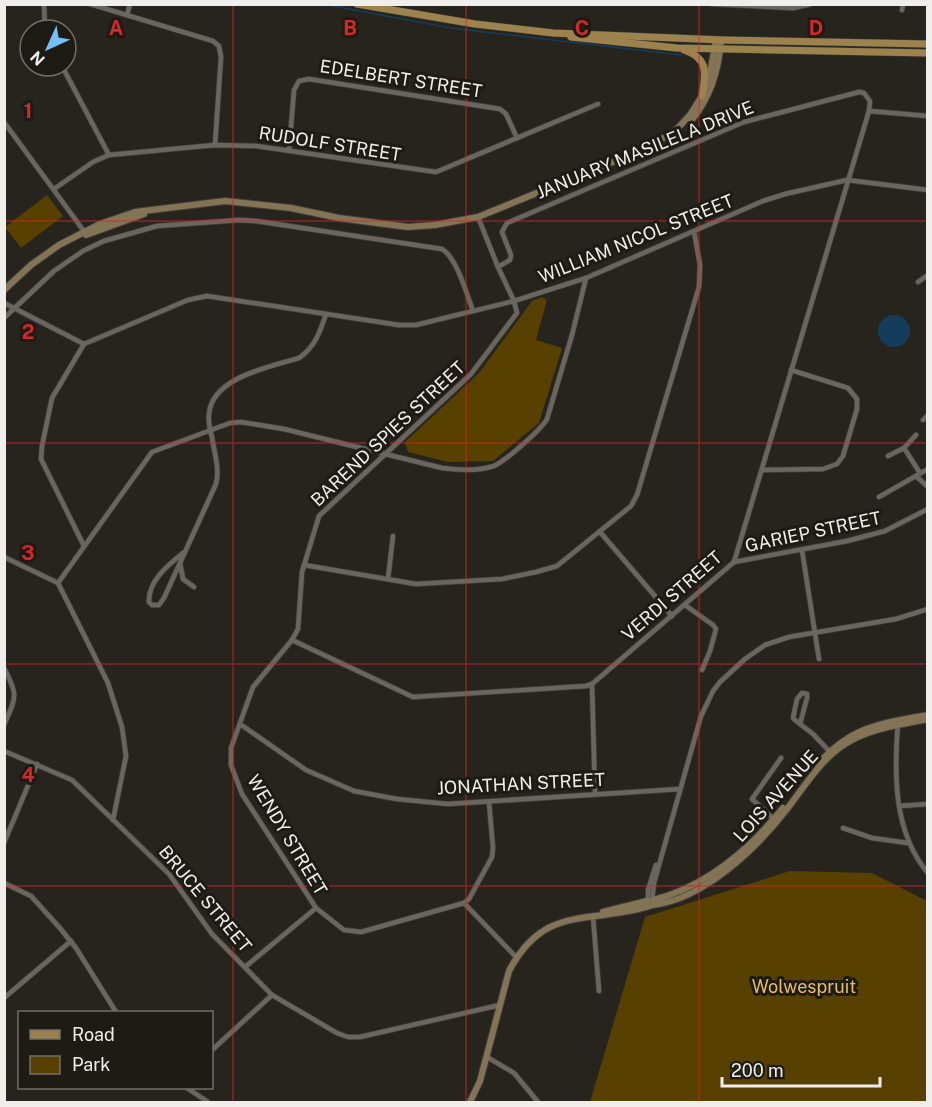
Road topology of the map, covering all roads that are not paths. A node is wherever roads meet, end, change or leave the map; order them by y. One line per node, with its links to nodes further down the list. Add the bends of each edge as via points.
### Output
1 (90, 4): 6 (street)
2 (130, 4): 6 (street)
3 (357, 4): 7 (main road)
4 (712, 4): 5 (street, via 793,8)
5 (811, 4)
6 (127, 15): 20 (street, via 219,46)
7 (554, 33): 8 (main road); 10 (main road)
8 (718, 40): 9 (main road); 11 (main road, JANUARY MASILELA DRIVE)
9 (927, 44)
10 (677, 48): 11 (main road); 14 (main road, via 693,54 702,63)
11 (718, 48): 12 (main road); 14 (main road, JANUARY MASILELA DRIVE); 21 (main road, JANUARY MASILELA DRIVE, via 713,81 696,114 676,134)
12 (927, 53)
13 (68, 78): 23 (street)
14 (702, 96): 21 (main road, JANUARY MASILELA DRIVE, via 684,123)
15 (598, 104): 19 (street, RUDOLF STREET)
16 (870, 111): 17 (street); 24 (street, VERDI STREET); 30 (street, JANUARY MASILELA DRIVE, via 868,96 859,92 753,119 715,134 507,223 502,232 510,260)
17 (927, 116)
18 (4, 122): 25 (street)
19 (517, 138): 22 (street, RUDOLF STREET, via 431,173); 22 (street, EDELBERT STREET, via 500,109 309,79 299,81 294,90)
20 (215, 145): 22 (street, RUDOLF STREET); 23 (street, RUDOLF STREET)
21 (650, 147): 27 (main road, JANUARY MASILELA DRIVE)
22 (289, 151)
23 (109, 155): 25 (street, RUDOLF STREET)
24 (847, 180): 26 (street, WILLIAM NICOL STREET); 28 (street, WILLIAM NICOL STREET, via 769,199); 43 (street, VERDI STREET)
25 (54, 189): 29 (street)
26 (927, 190)
27 (478, 217): 29 (main road, JANUARY MASILELA DRIVE, via 408,227 225,201 125,214); 30 (street)
28 (694, 231): 32 (street, WILLIAM NICOL STREET); 55 (street, via 699,286 637,495)
29 (85, 233): 34 (main road, JANUARY MASILELA DRIVE, via 44,255); 35 (main road, JANUARY MASILELA DRIVE, via 46,259)
30 (498, 267): 36 (street)
31 (927, 275): 33 (street)
32 (586, 278): 36 (street, WILLIAM NICOL STREET); 47 (street, via 547,419 539,429 489,467 447,469)
33 (918, 282)
34 (4, 290)
35 (4, 295)
36 (514, 301): 39 (street, WILLIAM NICOL STREET); 47 (street, BAREND SPIES STREET, via 518,310 515,317 478,366)
37 (4, 303): 38 (street)
38 (14, 308): 39 (street, via 54,271 94,245 157,226 239,220 442,249 452,260); 41 (street); 42 (street)
39 (473, 311): 40 (street, WILLIAM NICOL STREET, via 408,326)
40 (326, 314): 42 (street, WILLIAM NICOL STREET, via 200,297); 44 (street, via 319,335 299,358 233,381 221,389 208,413)
41 (4, 318)
42 (84, 344): 57 (street, via 53,394 41,452 45,469)
43 (791, 370): 50 (street, VERDI STREET); 50 (street, via 848,388 857,399 857,409 843,456 833,467)
44 (210, 429): 47 (street, via 242,422); 57 (street, via 152,452); 59 (street, via 217,480)
45 (916, 435): 46 (street)
46 (904, 448): 48 (street); 51 (street)
47 (385, 454): 63 (street, BAREND SPIES STREET, via 319,516)
48 (888, 456)
49 (927, 469): 51 (street)
50 (762, 470): 62 (street, VERDI STREET)
51 (918, 475): 52 (street); 53 (street)
52 (927, 487)
53 (879, 497)
54 (927, 509): 58 (street, GARIEP STREET, via 885,531)
55 (600, 532): 64 (street, via 563,562 536,572 502,579 431,584); 69 (street)
56 (393, 536): 64 (street)
57 (84, 546): 65 (street)
58 (802, 550): 62 (street, GARIEP STREET); 70 (street)
59 (183, 554): 61 (street); 61 (street, via 159,575 149,596 152,605 162,601)
60 (4, 557): 65 (street)
61 (180, 562): 66 (street, via 183,579)
62 (734, 562): 67 (street, VERDI STREET)
63 (304, 565): 64 (street); 71 (street, BAREND SPIES STREET, via 299,623)
64 (388, 579)
65 (58, 583): 90 (street, via 108,683 122,726 126,762)
66 (194, 587)
67 (685, 605): 69 (street, VERDI STREET); 74 (street, via 716,630)
68 (927, 609): 70 (street)
69 (672, 616): 75 (street, VERDI STREET)
70 (815, 632): 72 (street); 85 (street, via 765,645 720,682 701,716)
71 (292, 640): 75 (street, via 413,697); 78 (street, BAREND SPIES STREET, via 255,684)
72 (819, 659)
73 (4, 668): 80 (street, via 16,695)
74 (702, 670)
75 (592, 684): 86 (street)
76 (927, 717): 77 (main road, LOIS AVENUE)
77 (898, 722): 82 (main road, LOIS AVENUE, via 868,727 844,740); 89 (street)
78 (240, 724): 87 (street, JONATHAN STREET, via 306,770 354,791 431,803); 99 (street, WENDY STREET, via 230,757 240,791)
79 (800, 724): 79 (street, via 793,717 802,693 807,698); 82 (street)
80 (4, 725)
81 (4, 751): 84 (street, BRUCE STREET)
82 (832, 753): 91 (main road, LOIS AVENUE)
83 (782, 758): 91 (street, via 752,797)
84 (36, 764): 90 (street, BRUCE STREET, via 72,780); 93 (street)
85 (680, 789): 86 (street, JONATHAN STREET); 97 (street, via 648,890)
86 (595, 794): 87 (street, JONATHAN STREET)
87 (489, 802): 98 (street, via 492,857)
88 (927, 804): 89 (street)
89 (899, 806): 94 (street)
90 (113, 820): 103 (street, BRUCE STREET, via 169,874 212,934)
91 (775, 821): 97 (main road, LOIS AVENUE, via 713,874 680,892)
92 (843, 828): 94 (street, via 872,838)
93 (4, 843)
94 (908, 843): 95 (street)
95 (927, 873)
96 (4, 883): 101 (street, via 31,896)
97 (650, 902): 100 (main road, LOIS AVENUE)
98 (464, 903): 99 (street, WENDY STREET, via 356,932 344,930); 102 (street)
99 (316, 908): 103 (street)
100 (595, 916): 102 (main road, LOIS AVENUE, via 551,925); 104 (street)
101 (71, 941): 106 (street); 108 (street)
102 (516, 957): 107 (main road, LOIS AVENUE)
103 (245, 967): 105 (street, BRUCE STREET)
104 (599, 990)
105 (272, 995): 107 (street, BRUCE STREET, via 348,1037); 109 (street)
106 (4, 998)
107 (500, 1005): 110 (main road, LOIS AVENUE)
108 (115, 1011)
109 (213, 1049)
110 (487, 1057): 113 (main road, LOIS AVENUE); 114 (street, via 514,1073)
111 (188, 1089): 112 (street)
112 (208, 1102)
113 (470, 1102)
114 (538, 1102)

